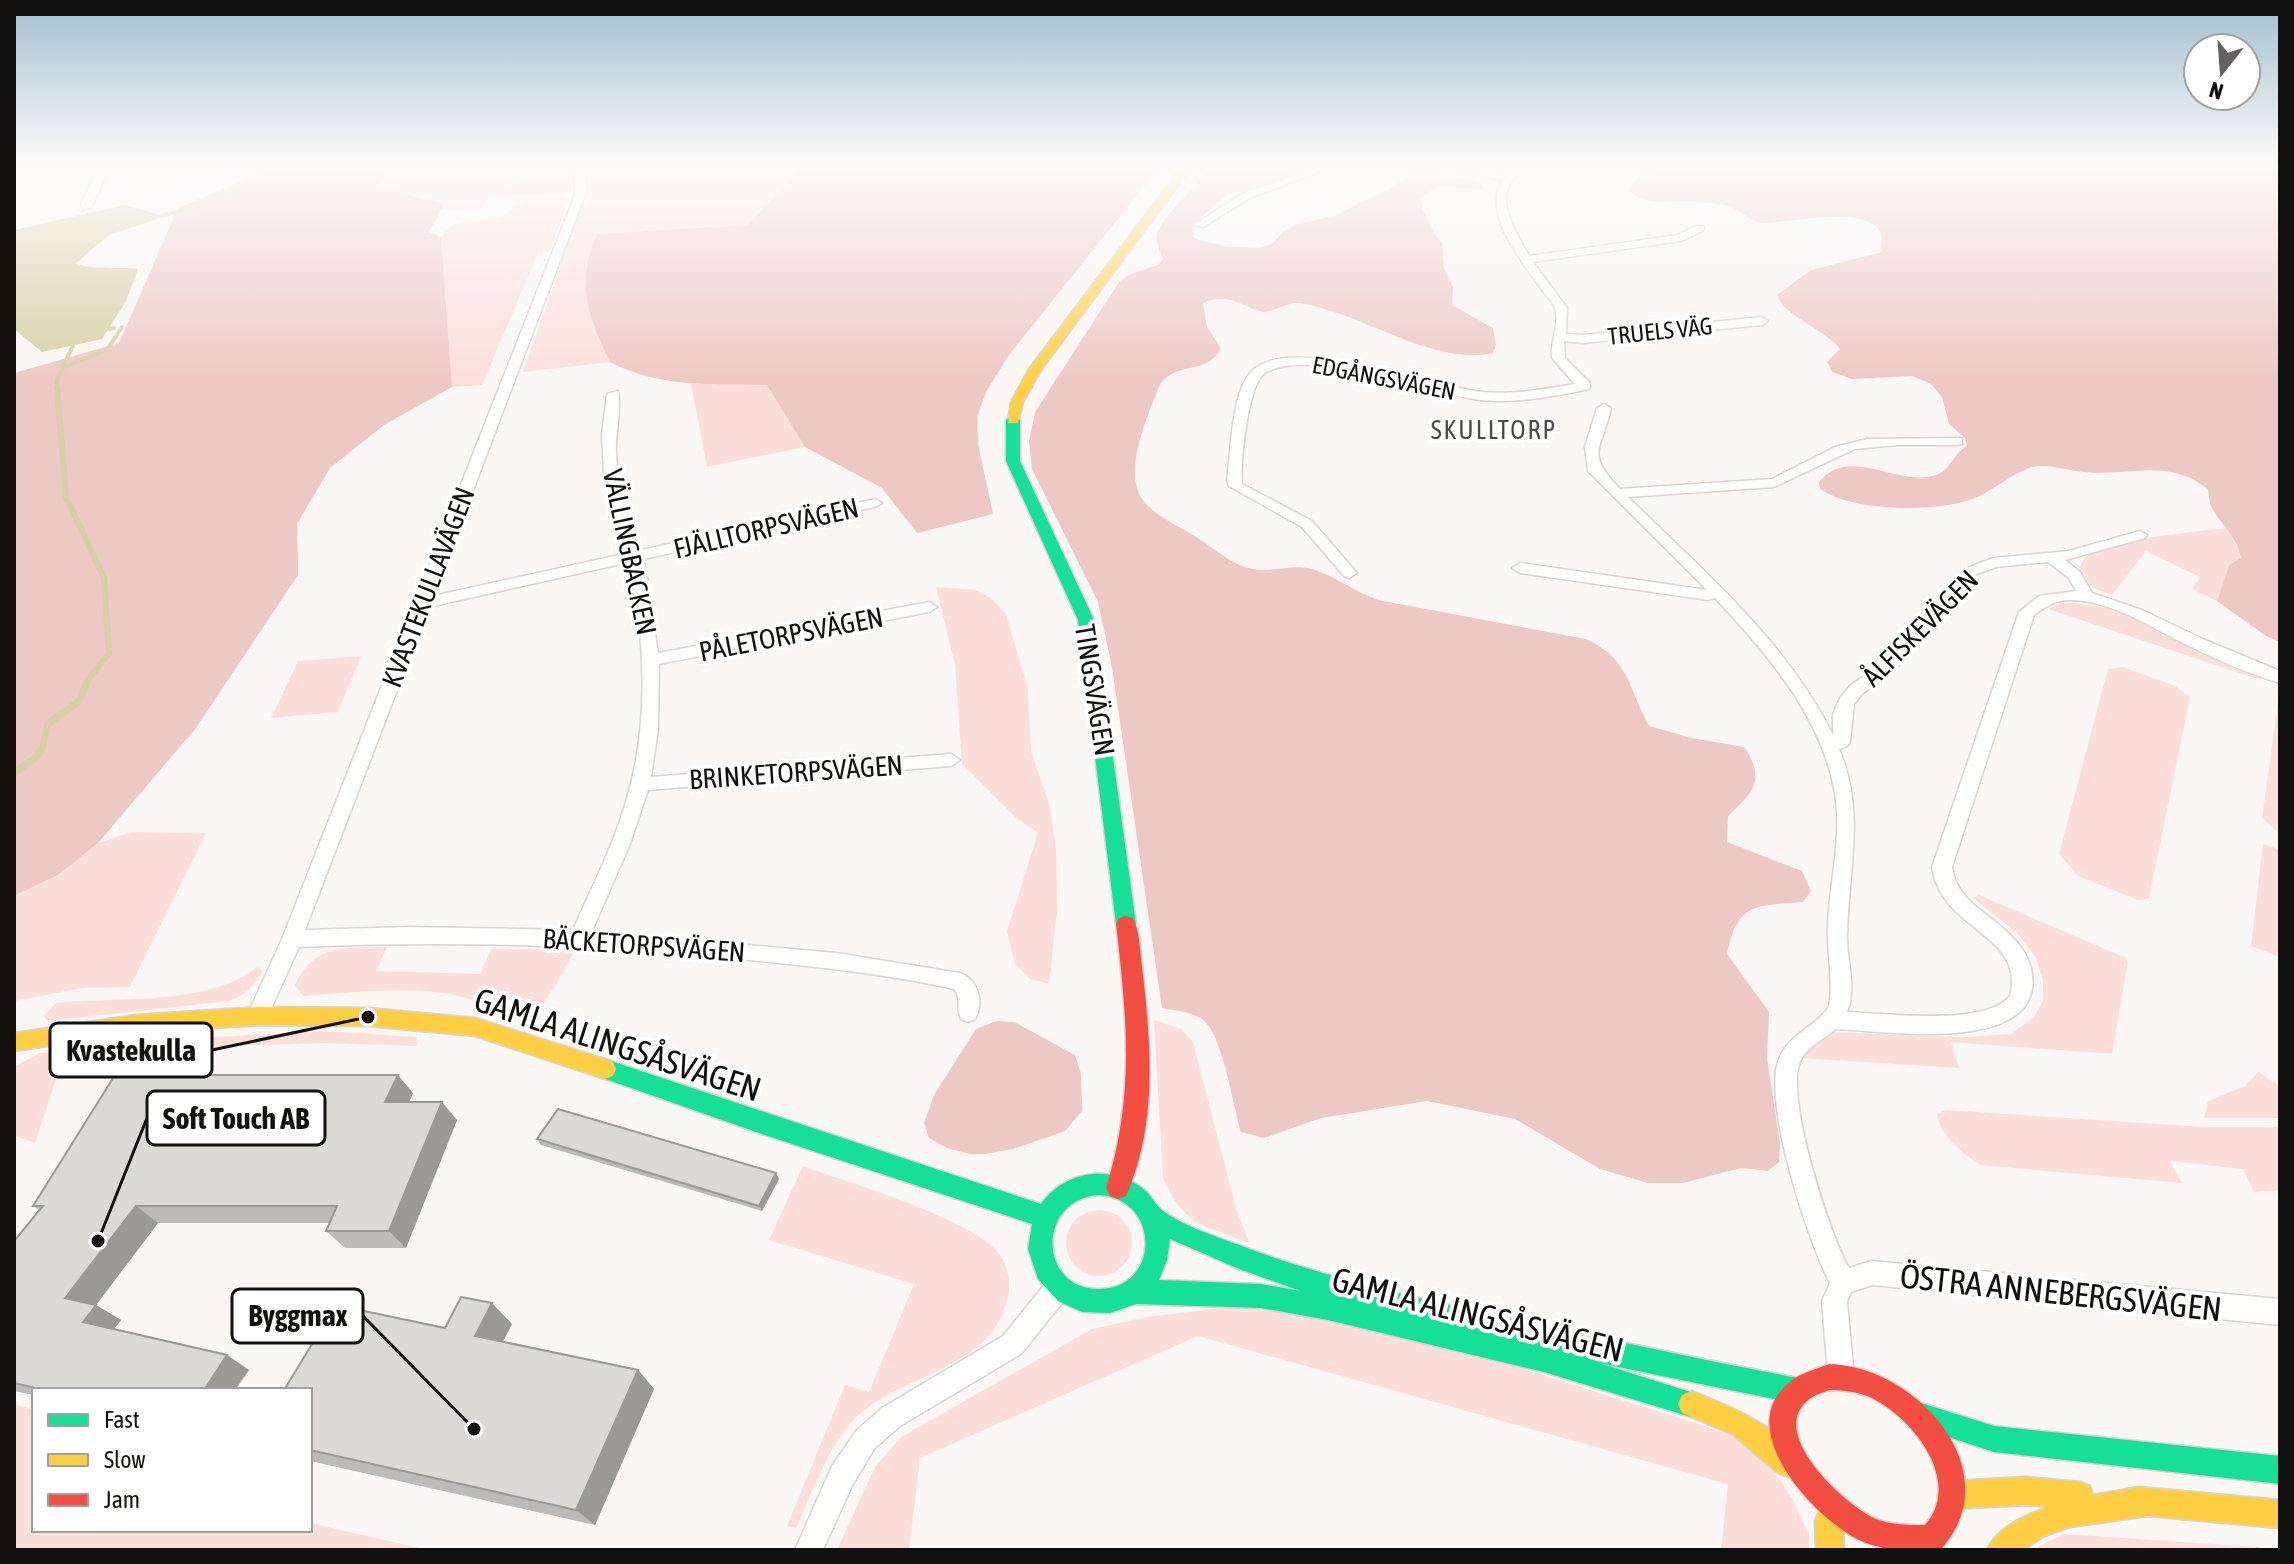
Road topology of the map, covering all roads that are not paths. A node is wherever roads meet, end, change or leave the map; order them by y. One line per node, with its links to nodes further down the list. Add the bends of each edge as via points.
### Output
1 (564, 237): 20 (street, KVASTEKULLAVÄGEN)
2 (1134, 237): 33 (main road, TINGSVÄGEN, via 1035,369 1017,402 1012,433 1018,478 1090,637 1141,1081 1132,1149)
3 (1514, 237): 5 (street)
4 (1683, 237): 5 (street)
5 (1526, 260): 7 (street, via 1561,308)
6 (1762, 321): 7 (street, TRUELS VÄG)
7 (1559, 337): 17 (street, EDGÅNGSVÄGEN, via 1558,361 1585,386 1485,396 1365,369 1299,361 1252,376 1246,389 1236,486 1307,524)
8 (613, 394): 14 (street, VÄLLINGBACKEN, via 609,443 616,502)
9 (1604, 408): 11 (street, via 1590,461)
10 (1957, 441): 11 (street, via 1851,446 1774,483)
11 (1618, 493): 18 (street)
12 (875, 503): 14 (street, FJÄLLTORPSVÄGEN)
13 (2140, 535): 15 (street, ÅLFISKEVÄGEN)
14 (636, 558): 20 (street, FJÄLLTORPSVÄGEN); 22 (street, VÄLLINGBACKEN)
15 (2053, 558): 19 (street, via 2075,575); 24 (street, ÅLFISKEVÄGEN, via 1993,563 1967,573 1923,630 1846,702 1841,742)
16 (1520, 568): 18 (street)
17 (1349, 573)
18 (1718, 593): 24 (street, via 1807,702)
19 (2086, 596): 23 (street); 31 (street, via 2052,597 2027,612 1942,867 1954,900 2016,956 2023,978 2020,998 2008,1012 1972,1022)
20 (422, 603): 28 (street, KVASTEKULLAVÄGEN)
21 (929, 607): 22 (street, PÅLETORPSVÄGEN)
22 (652, 660): 26 (street, VÄLLINGBACKEN)
23 (2280, 677)
24 (1829, 745): 31 (street, via 1846,801 1837,945 1840,1003)
25 (951, 760): 26 (street, BRINKETORPSVÄGEN)
26 (641, 784): 27 (street, VÄLLINGBACKEN)
27 (579, 938): 28 (street, BÄCKETORPSVÄGEN, via 422,934); 29 (street, BÄCKETORPSVÄGEN, via 767,953 942,978 966,988)
28 (292, 939): 30 (street, KVASTEKULLAVÄGEN)
29 (968, 1013)
30 (258, 1016): 32 (main road, GAMLA ALINGSÅSVÄGEN, via 136,1024); 34 (main road, GAMLA ALINGSÅSVÄGEN, via 368,1017 475,1027)
31 (1831, 1020): 36 (street, via 1794,1048 1785,1075 1804,1174 1829,1261)
32 (14, 1042)
33 (1118, 1188): 34 (main road, via 1077,1189); 35 (main road, via 1145,1205)
34 (1046, 1217): 37 (main road, via 1039,1254)
35 (1153, 1218): 38 (main road, via 1156,1258); 41 (main road, GAMLA ALINGSÅSVÄGEN, via 1245,1264 1361,1298)
36 (1843, 1282): 39 (street, ÖSTRA ANNEBERGSVÄGEN, via 1872,1273); 40 (street, via 1834,1301)
37 (1058, 1288): 38 (main road, via 1094,1302); 50 (street, via 1012,1345 891,1417 865,1440 842,1476)
38 (1132, 1291): 43 (main road, GAMLA ALINGSÅSVÄGEN, via 1261,1296 1544,1359 1702,1407 1741,1425)
39 (2280, 1312)
40 (1841, 1377): 41 (main road, via 1817,1380); 42 (main road, via 1879,1387)
41 (1798, 1391): 43 (main road, via 1783,1421)
42 (1915, 1414): 44 (main road, via 1994,1439); 45 (main road, via 1942,1453)
43 (1788, 1463): 48 (main road, via 1804,1493)
44 (2280, 1470)
45 (1952, 1495): 46 (main road, via 2027,1491); 49 (main road, via 1945,1523)
46 (2148, 1502): 47 (main road); 52 (main road, via 2055,1513)
47 (2280, 1514)
48 (1829, 1521): 49 (main road, via 1880,1547); 51 (main road)
49 (1926, 1546)
50 (809, 1550)
51 (1830, 1550)
52 (2001, 1550)

